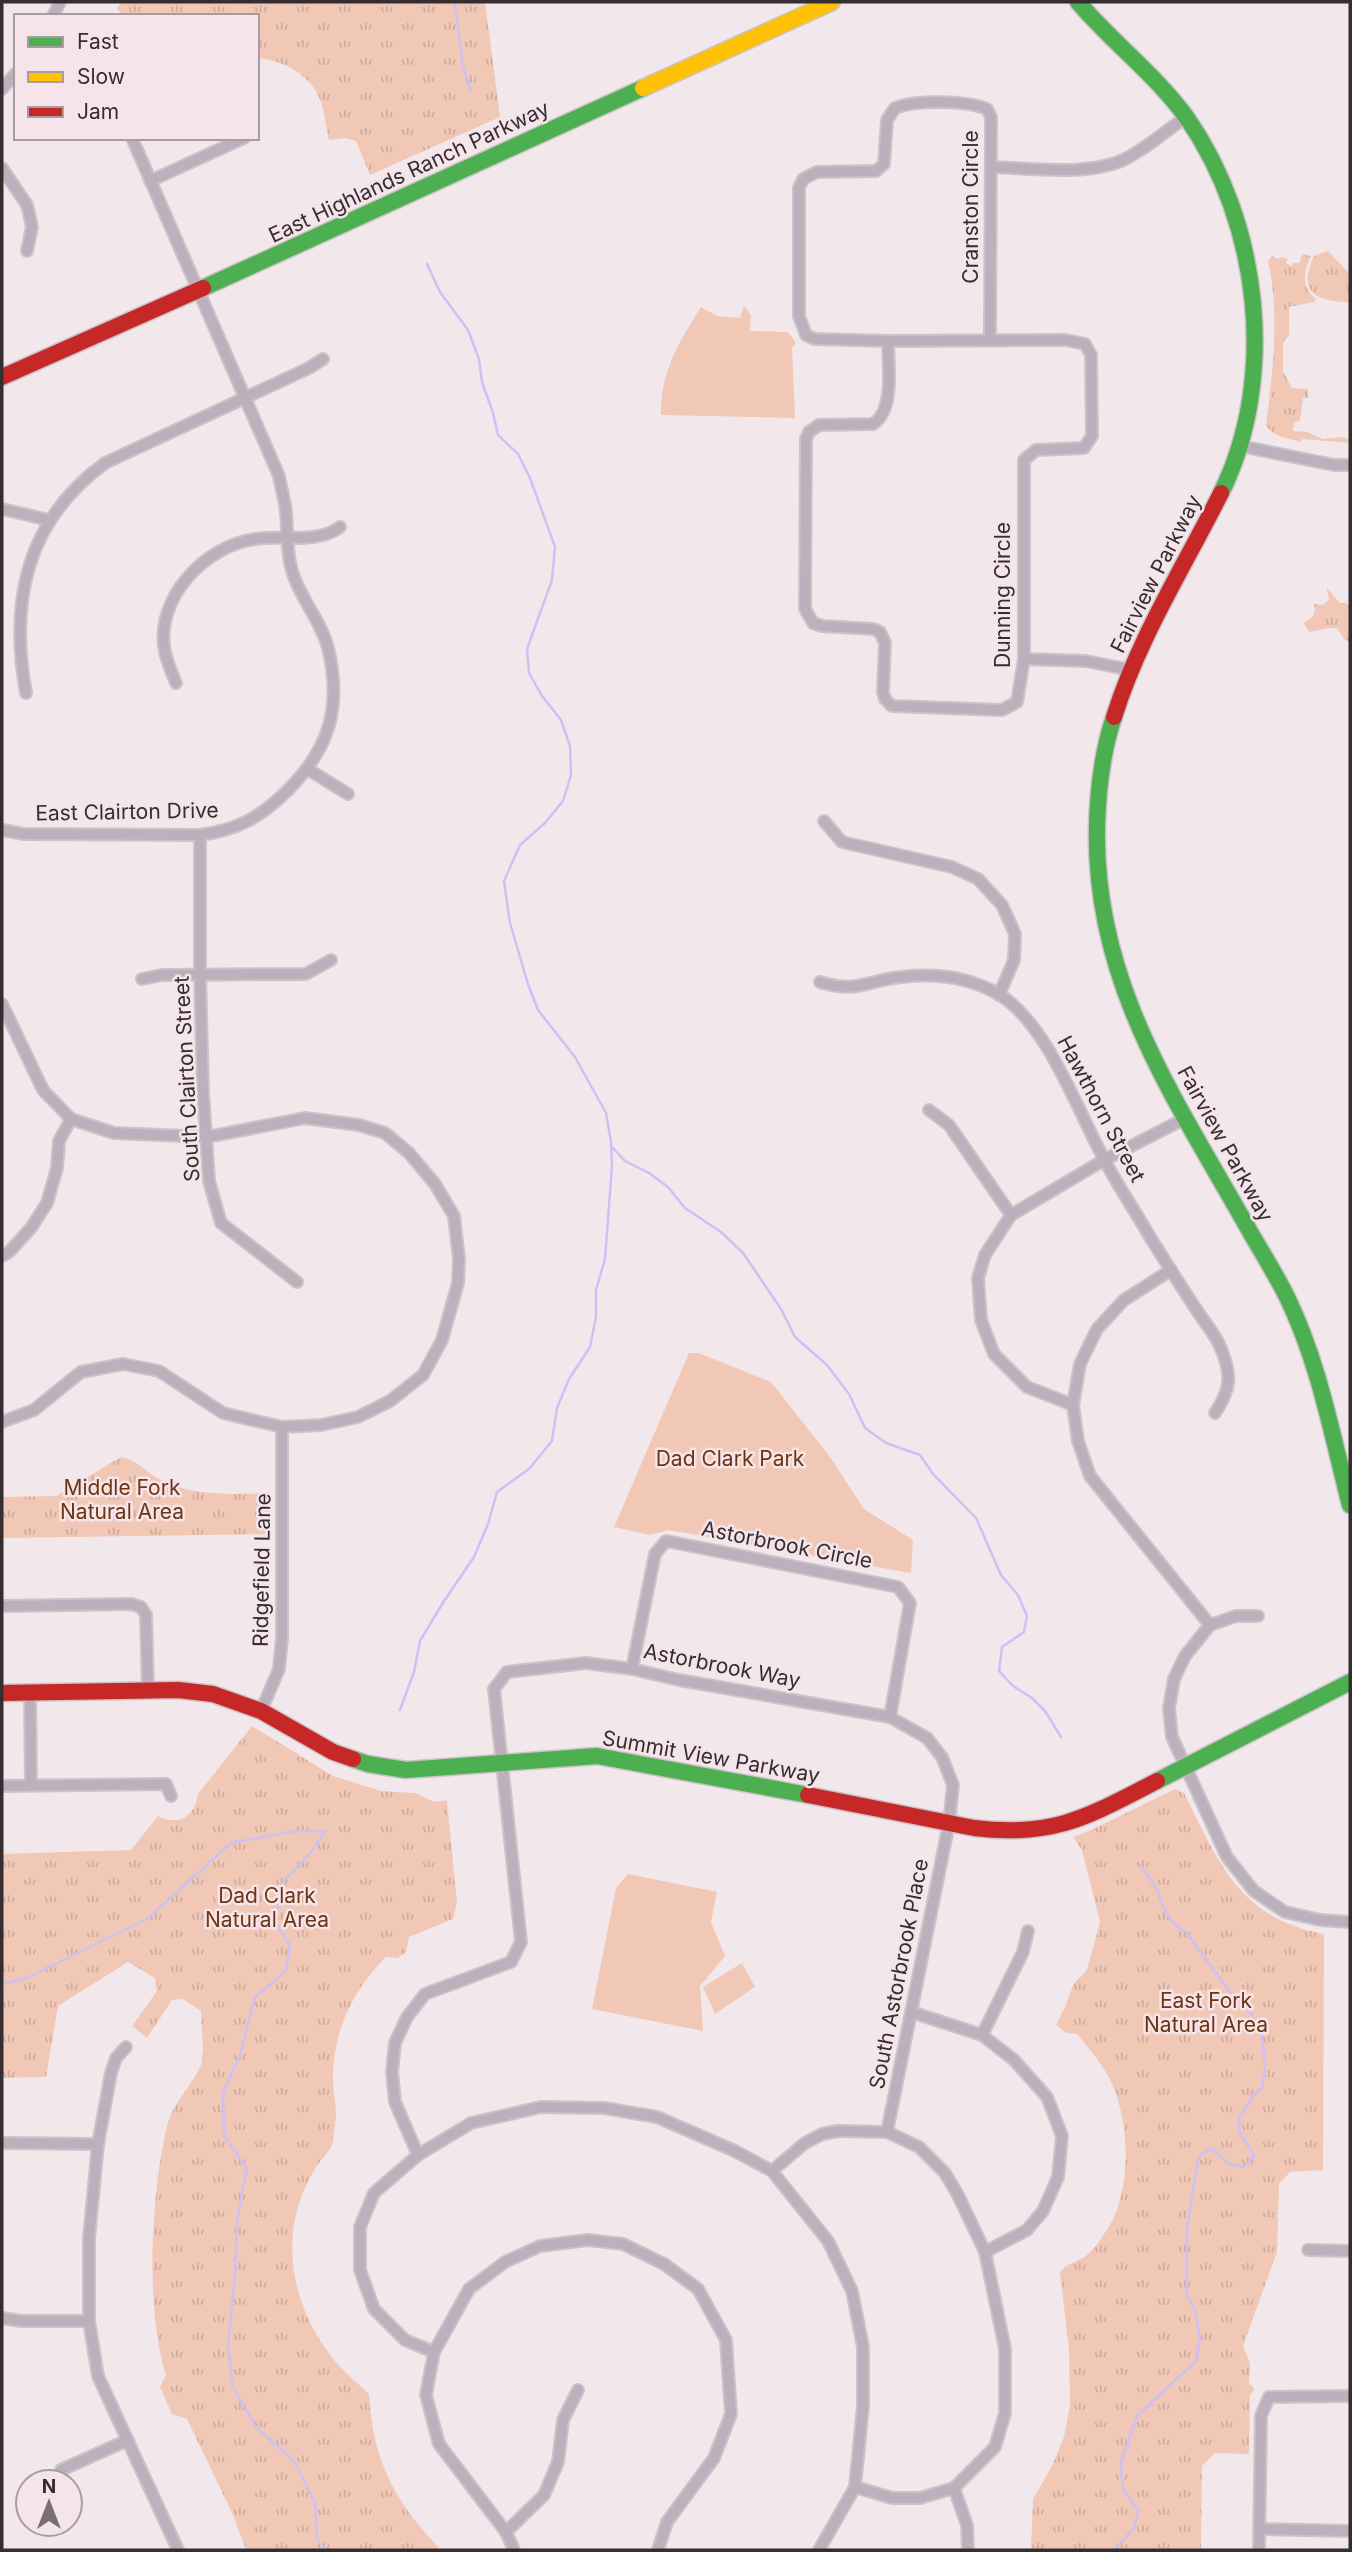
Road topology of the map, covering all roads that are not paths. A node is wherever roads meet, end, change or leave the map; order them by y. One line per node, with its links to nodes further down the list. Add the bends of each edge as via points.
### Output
1 (832, 2): 12 (main road, East Highlands Ranch Parkway)
2 (1078, 2): 5 (main road, Fairview Parkway)
3 (14, 75): 4 (street)
4 (2, 89)
5 (1186, 117): 8 (street, via 1128,158 1109,165); 19 (main road, Fairview Parkway, via 1229,201 1250,278 1255,352)
6 (133, 140): 10 (street, East Clairton Drive)
7 (240, 140): 10 (street)
8 (991, 167): 13 (street, Cranston Circle); 14 (street, Cranston Circle, via 987,109 928,103 904,105 890,114 881,168 817,172 803,179 799,188 799,316 806,335)
9 (2, 168): 11 (street, via 27,205 32,227)
10 (149, 181): 12 (street, East Clairton Drive)
11 (27, 251)
12 (197, 291): 16 (main road, East Highlands Ranch Parkway); 18 (street, East Clairton Drive)
13 (990, 340): 14 (street, Cranston Circle); 17 (street, Cranston Circle, via 1078,341 1088,348)
14 (888, 341): 25 (street, Dunning Circle, via 887,404 880,419 873,424 819,425 806,439 805,609 813,623 822,626 880,632 885,643 883,692 892,706 1011,707 1020,695)
15 (323, 359): 18 (street)
16 (2, 377)
17 (1091, 381): 25 (street, Dunning Circle, via 1089,443 1084,448 1035,450 1024,460)
18 (246, 397): 22 (street, via 105,463 84,478); 24 (street, East Clairton Drive, via 279,476)
19 (1240, 446): 20 (street); 26 (main road, Fairview Parkway, via 1227,481)
20 (1350, 465)
21 (2, 509): 22 (street)
22 (49, 520): 28 (street, via 22,589 21,668)
23 (340, 527): 24 (street, via 320,536)
24 (288, 537): 27 (street, via 229,545 189,575 172,601 166,623 165,651); 29 (street, East Clairton Drive, via 293,575 325,638 333,679 330,725)
25 (1024, 659): 26 (street, via 1086,661)
26 (1131, 670): 41 (main road, Fairview Parkway, via 1112,723 1100,789 1101,894 1113,960 1129,1005)
27 (176, 683)
28 (26, 693)
29 (309, 769): 30 (street); 33 (street, East Clairton Drive, via 271,807 250,820)
30 (348, 794)
31 (824, 821): 38 (street, via 842,842 952,867 978,879 1002,905 1016,934 1014,960)
32 (2, 830): 33 (street, East Clairton Drive)
33 (200, 835): 35 (street, South Clairton Street)
34 (331, 960): 35 (street, via 306,974)
35 (200, 974): 36 (street); 43 (street, South Clairton Street)
36 (142, 979)
37 (820, 982): 38 (street, Hawthorn Street, via 854,988 901,976 937,975 970,981)
38 (999, 995): 44 (street, Hawthorn Street, via 1041,1038)
39 (2, 1004): 42 (street, via 43,1090)
40 (929, 1110): 45 (street, via 948,1125)
41 (1186, 1118): 44 (street); 53 (main road, Fairview Parkway, via 1302,1330 1324,1395)
42 (72, 1119): 43 (street, via 114,1133); 46 (street, via 59,1141 47,1203 31,1228)
43 (206, 1137): 48 (street, South Clairton Street, via 209,1181 222,1223); 52 (street, via 305,1118 385,1133 435,1184 454,1216 458,1283 442,1340 423,1375 390,1401 358,1417)
44 (1104, 1160): 45 (street); 47 (street, Hawthorn Street)
45 (1012, 1215): 49 (street, via 985,1255 978,1279 981,1320 994,1354 1027,1387)
46 (2, 1256)
47 (1171, 1270): 49 (street, via 1124,1300 1097,1329 1080,1364); 50 (street, Hawthorn Street, via 1219,1344 1229,1378 1226,1396)
48 (297, 1282)
49 (1073, 1405): 56 (street, via 1078,1441 1090,1476)
50 (1215, 1413)
51 (2, 1422): 52 (street, via 34,1410 81,1372 123,1364 159,1371 223,1413)
52 (282, 1427): 62 (street, Ridgefield Lane, via 282,1637 279,1669)
53 (1350, 1505)
54 (2, 1605): 59 (street, via 141,1606 146,1615)
55 (1258, 1616): 56 (street, via 1236,1616)
56 (1210, 1625): 65 (street, via 1185,1656 1174,1679 1169,1709 1172,1737)
57 (632, 1669): 63 (street, Astorbrook Way); 63 (street, Astorbrook Circle, via 655,1554 666,1541 720,1551 898,1587 910,1602); 64 (street, Astorbrook Way, via 586,1663 507,1672 494,1689)
58 (1350, 1682): 65 (main road, Summit View Parkway)
59 (148, 1690): 60 (main road, Summit View Parkway); 62 (main road, Summit View Parkway, via 213,1694)
60 (30, 1692): 61 (main road, Summit View Parkway); 67 (street)
61 (2, 1693)
62 (261, 1711): 64 (main road, Summit View Parkway, via 333,1752 368,1764 427,1770)
63 (890, 1717): 69 (street, Astorbrook Way, via 927,1738 942,1757 953,1786)
64 (502, 1763): 69 (main road, Summit View Parkway, via 578,1756 622,1759); 78 (street, Astorbrook Way, via 521,1942 511,1962 425,1994 403,2026 395,2043 395,2102)
65 (1184, 1768): 69 (main road, Summit View Parkway, via 1060,1826 1018,1832); 70 (street, via 1227,1857 1254,1891 1285,1912)
66 (2, 1786): 67 (street)
67 (31, 1786): 68 (street, via 166,1784)
68 (171, 1796)
69 (949, 1822): 72 (street, South Astorbrook Place)
70 (1350, 1922)
71 (1028, 1931): 73 (street, via 1023,1952)
72 (911, 2012): 73 (street); 75 (street, South Astorbrook Place)
73 (982, 2035): 82 (street, via 1014,2060 1047,2097 1062,2136 1058,2177 1043,2211 1027,2230)
74 (127, 2047): 77 (street, via 116,2058 111,2073)
75 (887, 2132): 79 (street, via 822,2134); 82 (street, via 919,2147 945,2173)
76 (2, 2143): 77 (street)
77 (98, 2144): 84 (street, via 89,2238)
78 (418, 2155): 79 (street, via 471,2123 541,2107 604,2108 657,2117); 85 (street, via 374,2193 360,2227 360,2270 373,2309 405,2340)
79 (772, 2171): 90 (street, via 828,2241 852,2291 863,2347)
80 (1308, 2250): 81 (street)
81 (1350, 2251)
82 (985, 2252): 91 (street, via 1005,2349 1005,2413 995,2447)
83 (2, 2318): 84 (street, via 21,2322)
84 (89, 2320): 88 (street, via 98,2375)
85 (434, 2352): 94 (street, via 426,2395 439,2444); 97 (street, via 470,2289 505,2262 540,2246 588,2240 623,2244 664,2264 698,2289 726,2340 731,2414 714,2458 667,2522)
86 (578, 2390): 94 (street, via 563,2420 558,2462 544,2496)
87 (1350, 2396): 92 (street, via 1269,2398 1261,2416)
88 (128, 2440): 89 (street); 95 (street)
89 (65, 2468)
90 (855, 2487): 91 (street, via 892,2498 920,2498); 98 (street)
91 (954, 2488): 99 (street, via 967,2525)
92 (1259, 2529): 93 (street); 100 (street)
93 (1350, 2531)
94 (506, 2532): 96 (street)
95 (178, 2550)
96 (514, 2550)
97 (658, 2550)
98 (819, 2550)
99 (968, 2550)
100 (1259, 2550)

